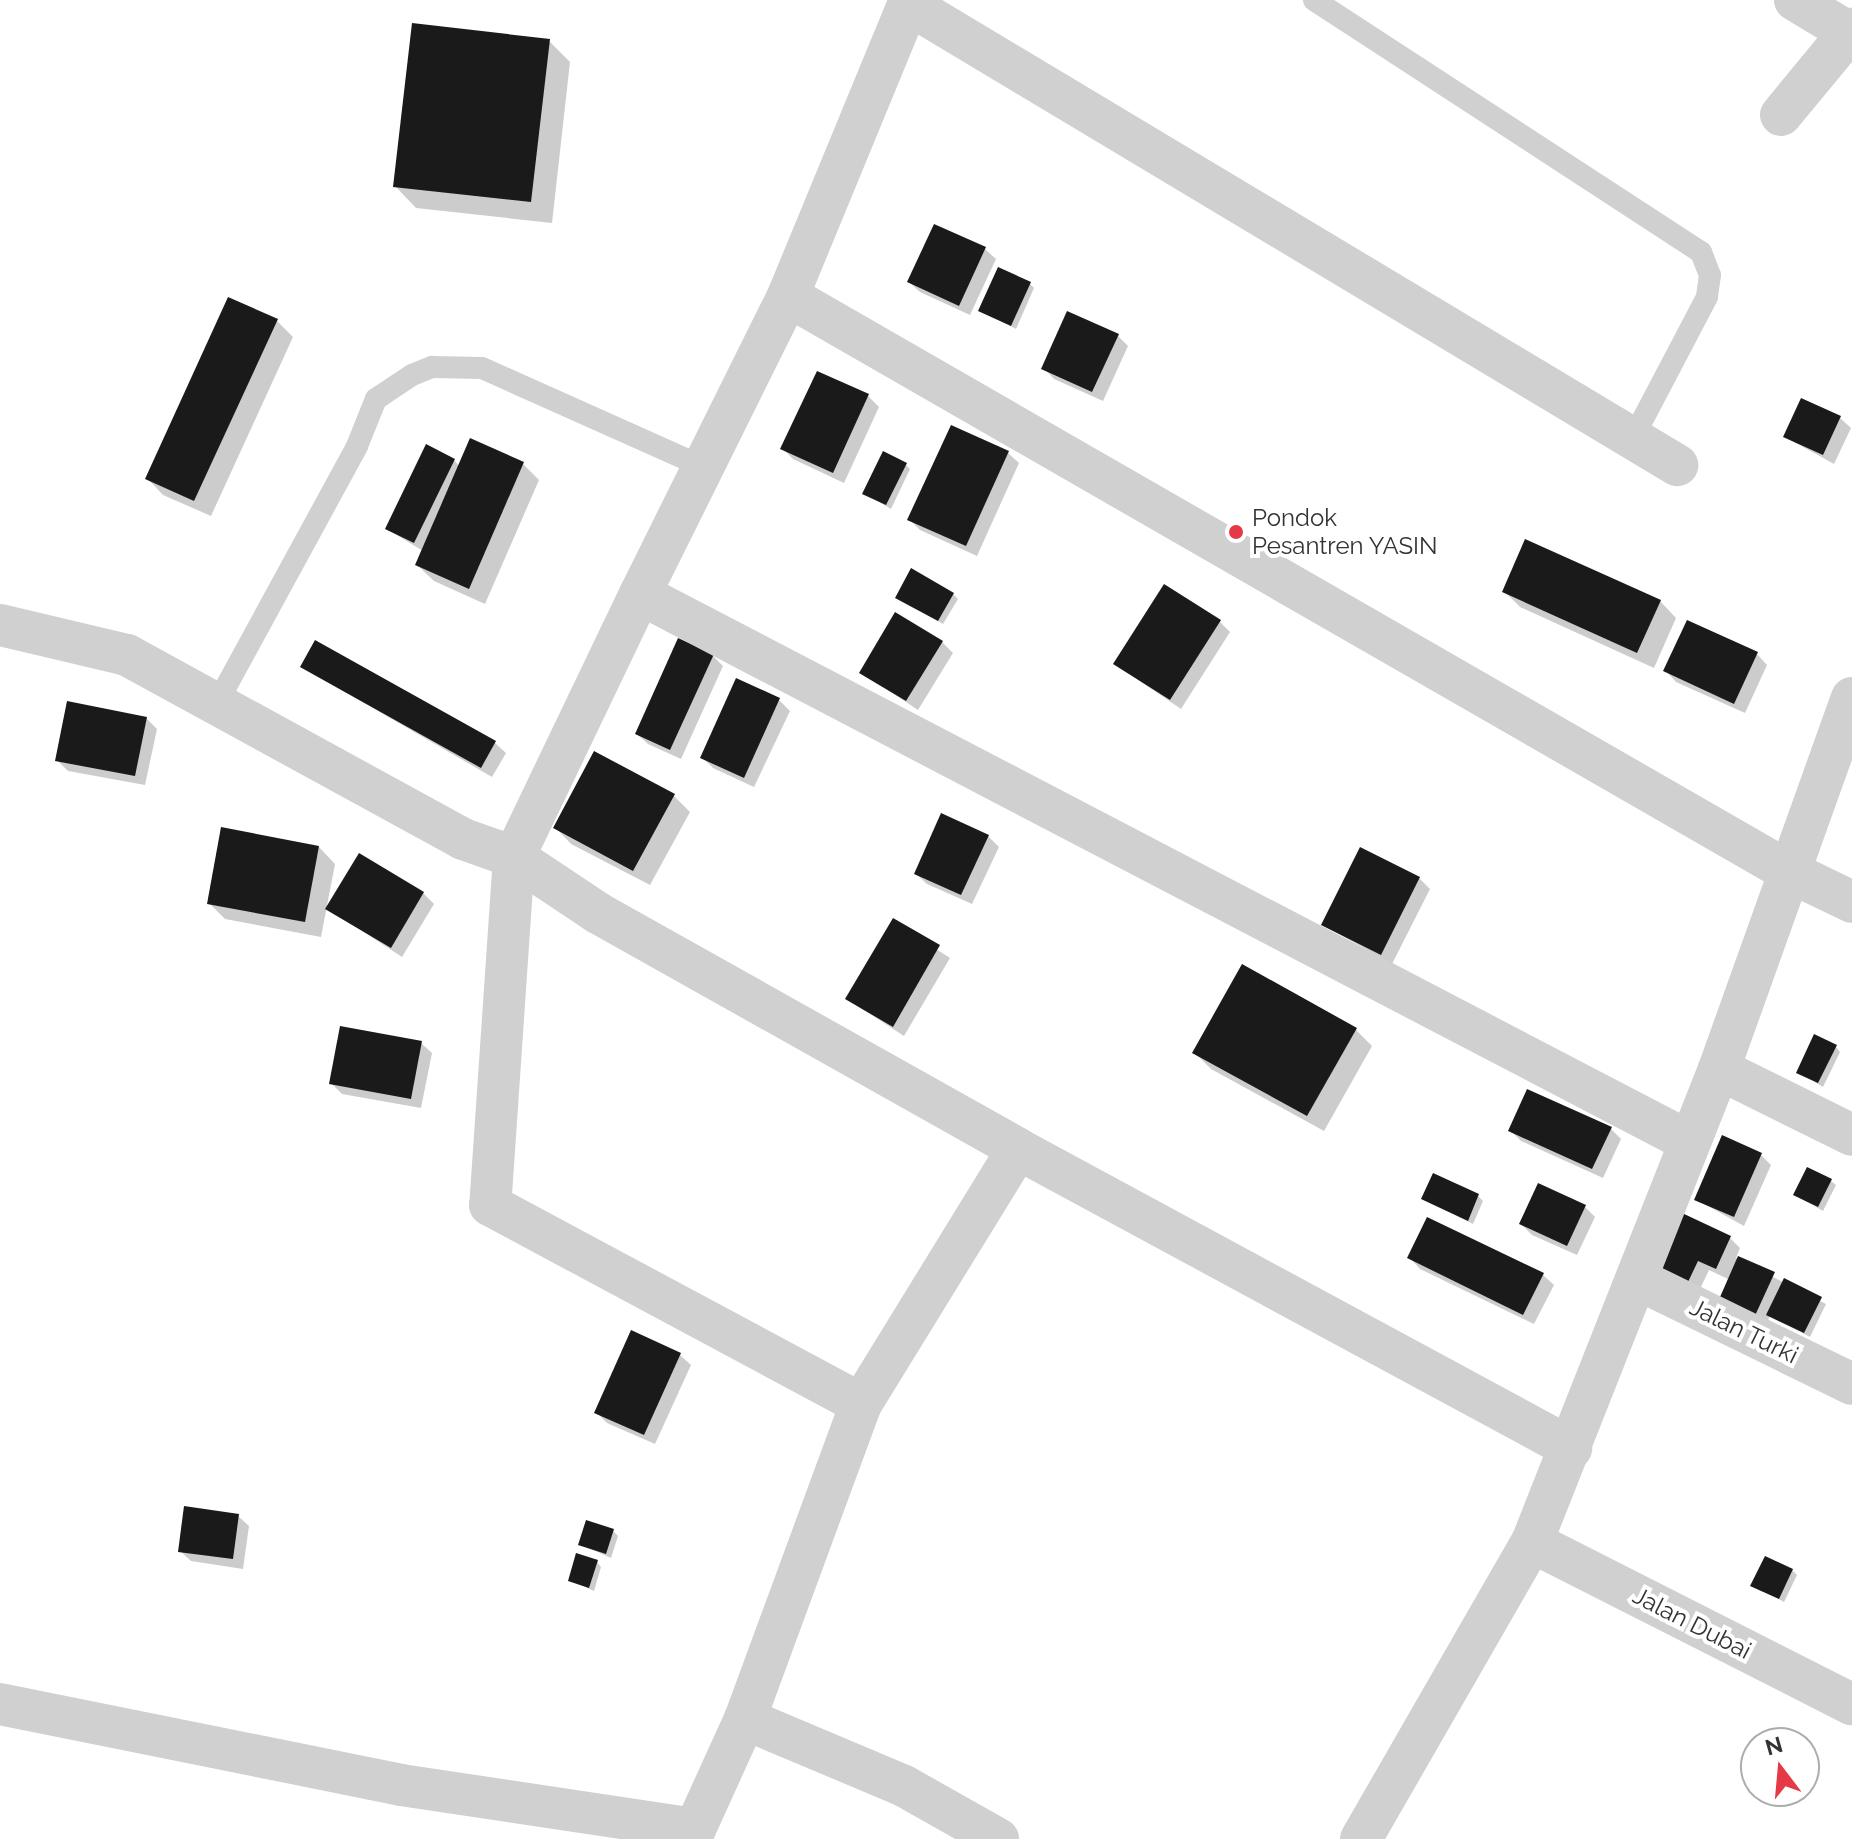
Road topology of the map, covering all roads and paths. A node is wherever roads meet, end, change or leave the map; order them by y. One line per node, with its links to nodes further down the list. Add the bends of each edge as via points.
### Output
1 (1314, 0): 7 (lane, via 1701,252 1710,275 1707,297)
2 (1795, 0): 4 (street)
3 (909, 2): 6 (street); 7 (street)
4 (1850, 31): 5 (street)
5 (1781, 115)
6 (788, 296): 9 (street); 15 (street)
7 (1633, 438): 8 (street)
8 (1677, 465)
9 (703, 467): 10 (street); 13 (lane, via 482,368 432,367 412,375 376,399 357,446)
10 (640, 594): 14 (street); 19 (street)
11 (0, 625): 13 (street, via 127,655)
12 (1852, 698): 15 (street)
13 (216, 705): 14 (street, via 463,839)
14 (514, 857): 20 (street, via 598,913); 23 (street, via 490,1205)
15 (1788, 871): 16 (street); 17 (street)
16 (1852, 902)
17 (1719, 1069): 18 (street); 19 (street)
18 (1852, 1135)
19 (1688, 1141): 21 (street)
20 (1018, 1149): 23 (street); 24 (street)
21 (1637, 1279): 22 (street, Jalan Turki); 24 (street)
22 (1852, 1384)
23 (861, 1404): 28 (street)
24 (1571, 1448): 25 (street)
25 (1532, 1542): 27 (street, Jalan Dubai); 29 (street)
26 (0, 1704): 28 (street, via 401,1785 695,1829)
27 (1852, 1704)
28 (745, 1719): 30 (street, via 904,1786)
29 (1376, 1834)
30 (998, 1839)

